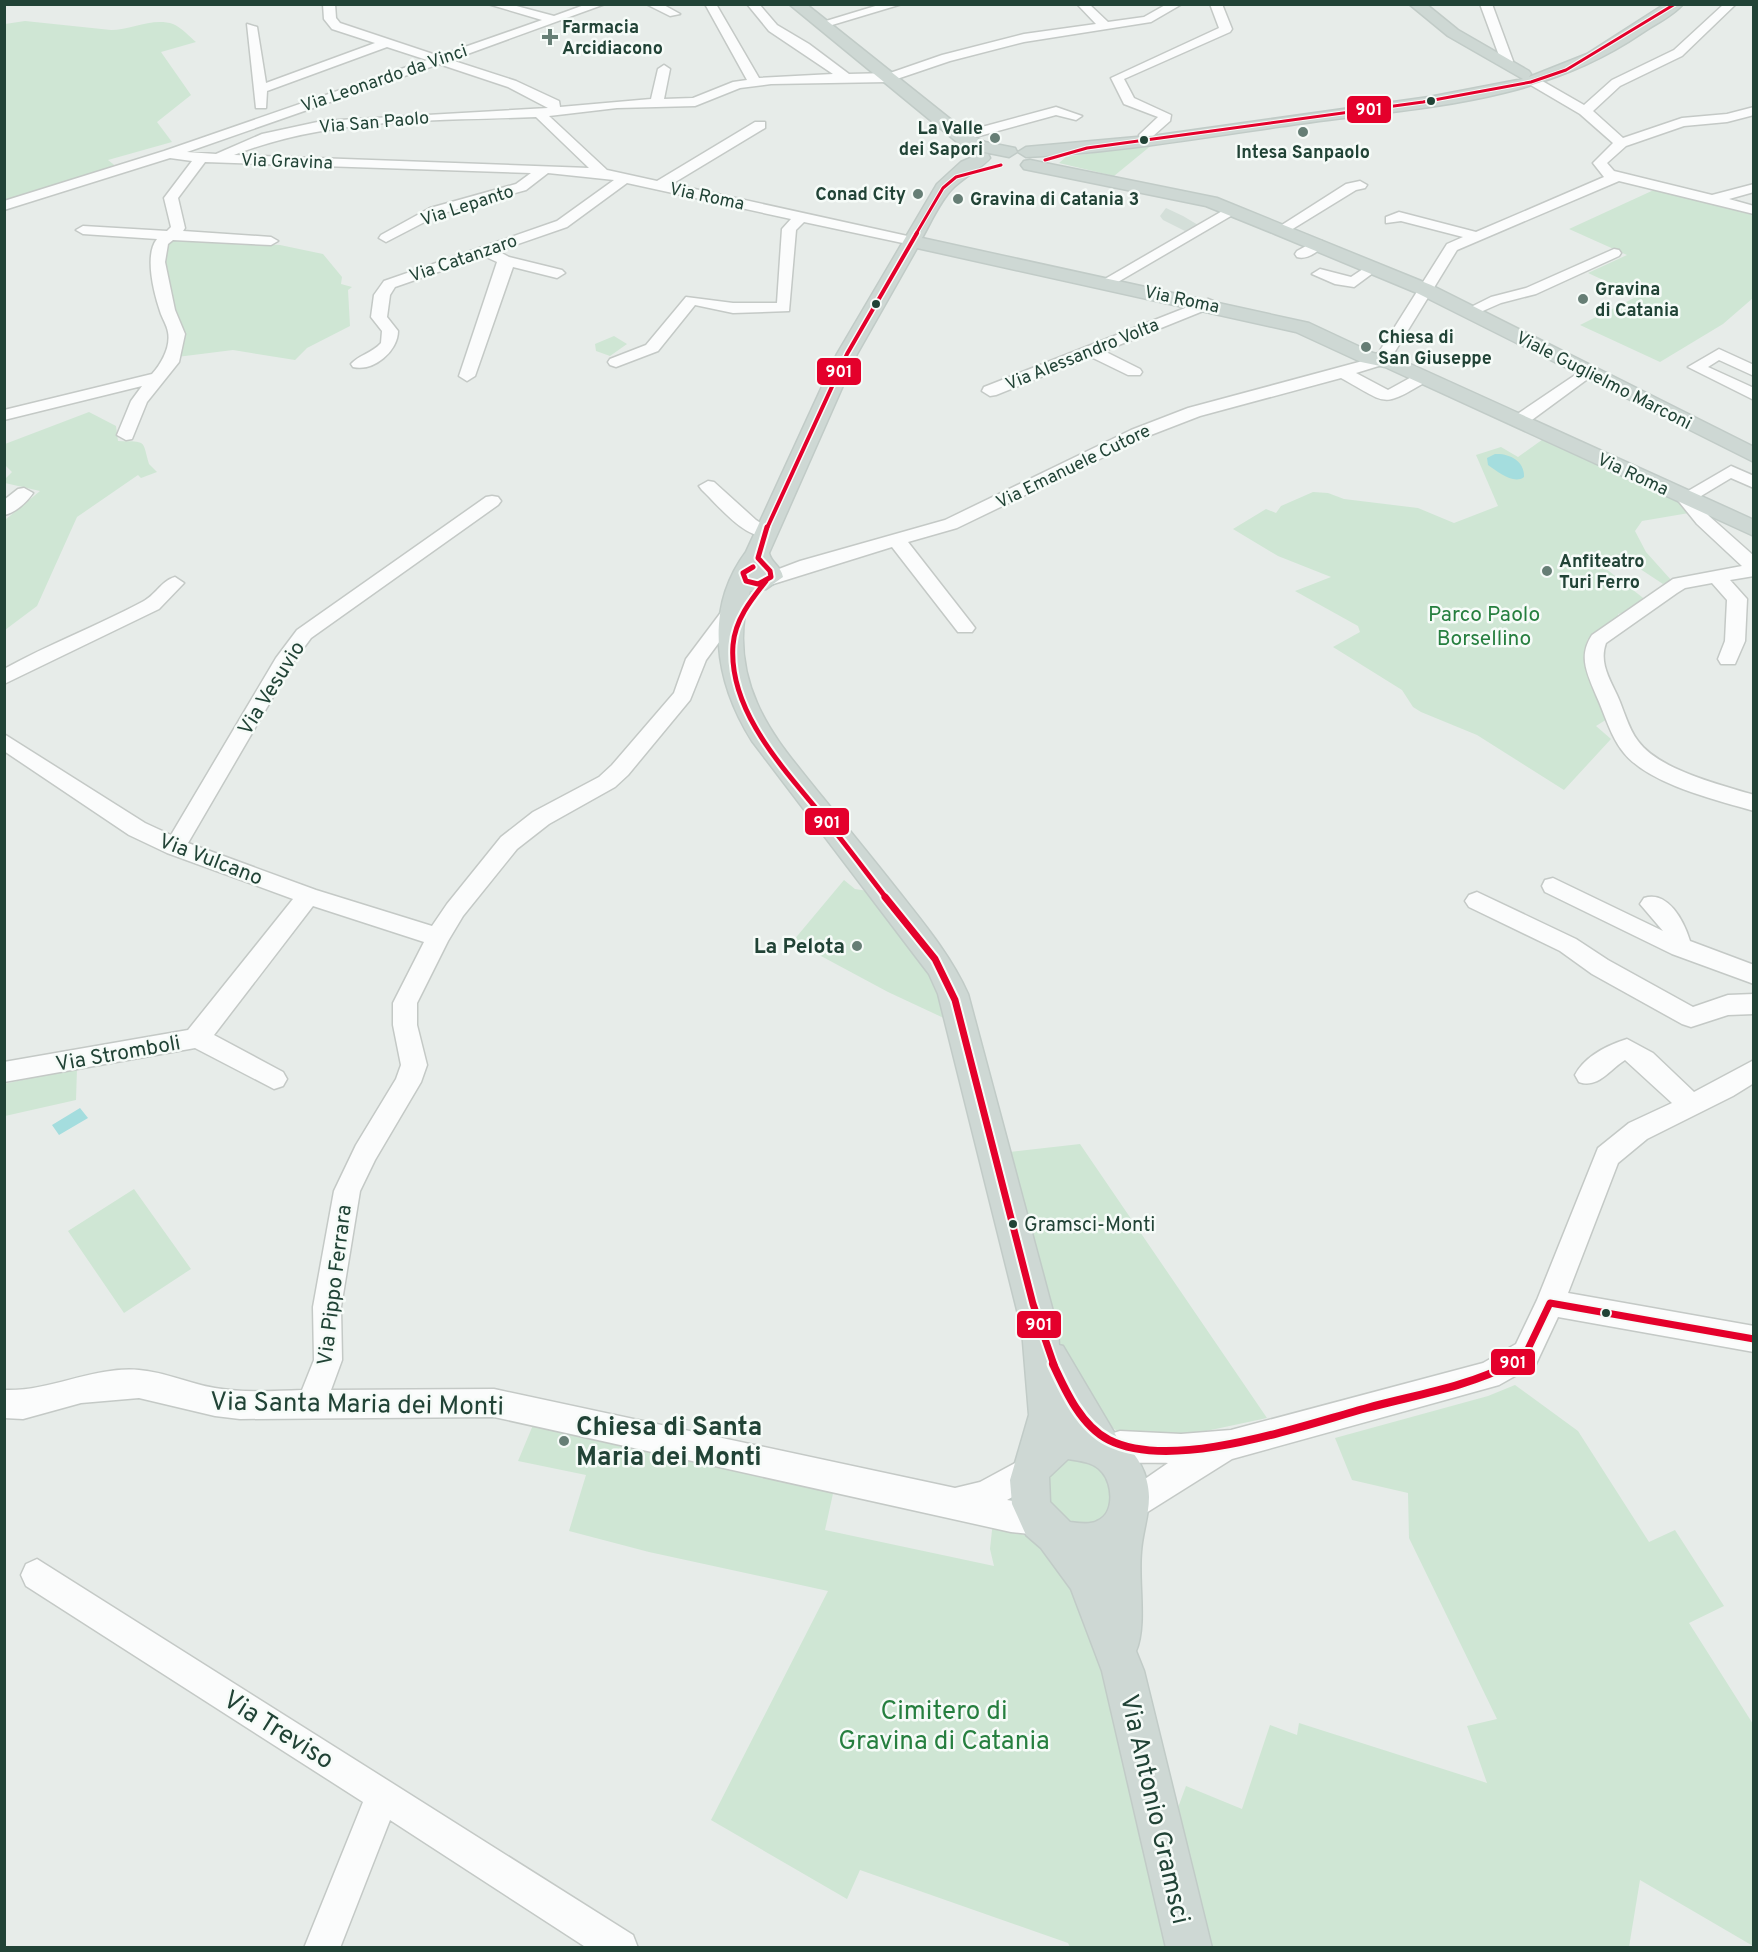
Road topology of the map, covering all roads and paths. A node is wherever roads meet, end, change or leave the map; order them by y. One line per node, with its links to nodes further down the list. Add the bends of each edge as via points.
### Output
1 (329, 4): 21 (street, via 330,19 336,26)
2 (493, 4): 17 (street)
3 (600, 4): 17 (street, Via Leonardo da Vinci)
4 (651, 4): 16 (street)
5 (710, 4): 28 (street)
6 (752, 4): 25 (street, via 773,28)
7 (796, 4): 18 (main road)
8 (897, 4): 18 (street)
9 (1083, 4): 20 (street)
10 (1177, 4): 20 (street, Via San Paolo, via 1147,20)
11 (1216, 4): 39 (street, via 1226,29 1117,78 1129,101 1165,115 1146,135)
12 (1416, 4): 22 (main road, via 1453,33)
13 (1486, 4): 22 (street)
14 (1676, 4): 26 (main road, via 1578,63)
15 (1731, 4): 32 (street, via 1678,53 1616,83)
16 (674, 14)
17 (551, 19): 23 (street, Via Leonardo da Vinci)
18 (822, 24): 27 (main road)
19 (251, 27): 29 (street)
20 (1106, 27): 27 (street, Via San Paolo, via 1011,40)
21 (386, 43): 23 (street); 29 (street)
22 (1500, 58): 26 (main road)
23 (435, 60): 31 (street, via 512,84 554,104); 36 (street, Via Leonardo da Vinci)
24 (664, 69): 30 (street)
25 (844, 76): 27 (street, Via San Paolo); 28 (street, Via San Paolo)
26 (1531, 76): 32 (street); 39 (main road, via 1500,88 1432,101)
27 (887, 77): 38 (main road)
28 (755, 82): 30 (street, Via San Paolo, via 737,85 704,100)
29 (261, 88): 36 (street)
30 (654, 103): 31 (street, Via San Paolo)
31 (554, 111): 34 (street, Via San Paolo)
32 (1585, 111): 41 (street)
33 (1754, 111): 41 (street, via 1682,122)
34 (539, 113): 40 (street, Via San Paolo, via 322,125); 47 (street)
35 (1076, 116): 38 (street, via 1056,111)
36 (259, 122): 40 (street); 42 (street, Via Leonardo da Vinci)
37 (760, 125): 53 (street)
38 (962, 137): 44 (main road); 45 (main road, Viale Guglielmo Marconi)
39 (1148, 140): 45 (main road)
40 (251, 143): 43 (street, Via San Paolo)
41 (1621, 143): 50 (street, via 1600,163)
42 (169, 154): 43 (street, Via Gravina); 60 (street, Via Gravina)
43 (208, 158): 46 (street, Via Gravina); 72 (street, via 171,198 178,228)
44 (977, 158): 45 (main road, via 990,153); 49 (main road)
45 (1022, 159): 49 (main road); 62 (main road, Viale Guglielmo Marconi)
46 (545, 169): 48 (street, Via Gravina); 56 (street, Via Lepanto, via 521,187)
47 (597, 169): 48 (street, Via Roma); 51 (street, Via Roma)
48 (578, 171)
49 (956, 177): 76 (main road, via 943,188)
50 (1616, 177): 58 (street); 59 (street)
51 (625, 178): 53 (street, Via Roma); 79 (street, Via Catanzaro, via 561,224)
52 (1360, 185): 70 (street)
53 (659, 186): 64 (street, Via Roma)
54 (1754, 188): 58 (street)
55 (1537, 194): 59 (street)
56 (492, 196): 57 (street); 77 (street, Via Lepanto, via 435,211 390,236)
57 (509, 199)
58 (1713, 200): 63 (street)
59 (1558, 201): 71 (street)
60 (4, 206)
61 (1410, 208): 73 (street)
62 (1232, 210): 65 (main road, Viale Guglielmo Marconi); 68 (street)
63 (1754, 210)
64 (801, 217): 74 (street, via 789,229); 76 (street, Via Roma)
65 (1257, 220): 68 (street); 70 (main road, Viale Guglielmo Marconi)
66 (1391, 220): 73 (street, via 1399,216)
67 (1470, 220): 71 (street)
68 (1208, 223): 85 (street)
69 (83, 230): 72 (street)
70 (1281, 230): 82 (main road, Viale Guglielmo Marconi, via 1309,249)
71 (1491, 230): 73 (street)
72 (173, 235): 75 (street); 98 (street, via 162,243 158,262 167,310 177,334 171,362)
73 (1476, 236): 86 (street, via 1452,248)
74 (788, 237): 78 (street, via 779,238); 91 (street, via 784,315 691,300 652,348)
75 (271, 241)
76 (912, 241): 85 (main road, Via Roma); 116 (main road, via 847,354)
77 (412, 242)
78 (770, 246)
79 (486, 251): 81 (street); 92 (street, Via Catanzaro, via 386,287 379,316 390,331 389,342 381,354)
80 (1614, 253): 88 (street, via 1531,291)
81 (504, 260): 83 (street); 97 (street, via 503,276)
82 (1372, 267): 84 (street, via 1354,282); 86 (main road, Viale Guglielmo Marconi)
83 (557, 273)
84 (1320, 274)
85 (1106, 283): 87 (main road, Via Roma)
86 (1424, 289): 88 (main road, Viale Guglielmo Marconi); 90 (street)
87 (1208, 304): 89 (street, Via Alessandro Volta); 90 (main road, Via Roma, via 1302,327)
88 (1469, 312): 96 (main road, Viale Guglielmo Marconi)
89 (1092, 351): 95 (street); 102 (street, Via Alessandro Volta)
90 (1379, 360): 93 (street, Via Emanuele Cutore); 99 (main road, Via Roma)
91 (615, 362)
92 (359, 364)
93 (1341, 371): 99 (street, via 1395,401); 101 (street, Via Emanuele Cutore)
94 (1754, 371): 103 (street, via 1719,354 1695,367)
95 (1134, 372)
96 (1587, 372): 105 (street); 107 (main road, Viale Guglielmo Marconi)
97 (467, 376)
98 (161, 377): 104 (street); 106 (street, via 139,401)
99 (1424, 377): 105 (main road, Via Roma)
100 (1264, 380): 101 (street)
101 (1281, 390): 115 (street, Via Emanuele Cutore, via 1177,418 951,524)
102 (990, 391)
103 (1754, 395)
104 (4, 415)
105 (1519, 421): 112 (main road, Via Roma)
106 (126, 435)
107 (1754, 456)
108 (1754, 483): 112 (street, via 1731,471)
109 (708, 486): 116 (street, via 750,524)
110 (24, 493): 113 (street)
111 (492, 501): 126 (street, Via Vesuvio, via 304,634)
112 (1694, 504): 114 (main road, Via Roma); 117 (street)
113 (4, 510)
114 (1754, 529)
115 (897, 541): 116 (street, Via Emanuele Cutore, via 807,565); 120 (street)
116 (759, 566): 121 (main road)
117 (1751, 572): 118 (street)
118 (1718, 577): 122 (street, via 1737,599 1735,641); 125 (street, via 1670,589 1599,639 1593,664 1632,750 1689,781)
119 (176, 583): 123 (street, via 152,605)
120 (965, 628)
121 (730, 629): 131 (street, Via Pippo Ferrara, via 696,659 683,695 620,770 607,782 541,818 509,843); 142 (main road, via 737,685 761,735 923,943 945,978 963,1028)
122 (1728, 659)
123 (4, 678)
124 (4, 741): 126 (street, Via Vulcano, via 137,829)
125 (1754, 803)
126 (175, 847): 128 (street, Via Vulcano)
127 (1553, 886): 132 (street)
128 (308, 896): 131 (street, Via Vulcano); 135 (street, Via Stromboli)
129 (1477, 902): 134 (street, via 1568,945 1691,1017 1728,1005)
130 (1652, 904): 132 (street, via 1668,916)
131 (438, 937): 145 (street, Via Pippo Ferrara, via 405,1003 405,1025 414,1065 408,1082 347,1191 327,1307 328,1360)
132 (1680, 948): 133 (street)
133 (1754, 975)
134 (1754, 1004)
135 (197, 1037): 137 (street, Via Stromboli); 139 (street)
136 (1754, 1070): 140 (street)
137 (4, 1072)
138 (1588, 1075): 140 (street, via 1614,1054 1627,1049 1644,1060)
139 (274, 1079)
140 (1690, 1105): 141 (street, via 1638,1131 1607,1156)
141 (1550, 1303): 143 (street); 147 (street, via 1526,1354 1506,1368)
142 (1040, 1330): 146 (main road, via 1068,1392); 148 (main road, via 1048,1415)
143 (1754, 1339)
144 (4, 1404): 145 (street, Via Santa Maria dei Monti, via 23,1405 81,1389 139,1384 214,1402)
145 (311, 1405): 149 (street, Via Santa Maria dei Monti, via 494,1403)
146 (1106, 1441): 147 (street, via 1181,1449); 148 (main road, via 1068,1441 1046,1450); 150 (main road, via 1127,1476 1131,1497)
147 (1231, 1445): 150 (street, via 1174,1476)
148 (1034, 1463): 149 (street, via 985,1496); 151 (main road, via 1028,1494)
149 (956, 1502): 151 (street)
150 (1128, 1513): 151 (main road, via 1113,1534 1091,1543 1078,1543); 153 (main road, via 1121,1542 1119,1603)
151 (1047, 1527): 153 (main road, via 1086,1576)
152 (36, 1575): 154 (street, Via Treviso)
153 (1123, 1671): 157 (main road, Via Antonio Gramsci)
154 (382, 1795): 155 (street); 156 (street, Via Treviso)
155 (322, 1947)
156 (620, 1947)
157 (1189, 1947)

